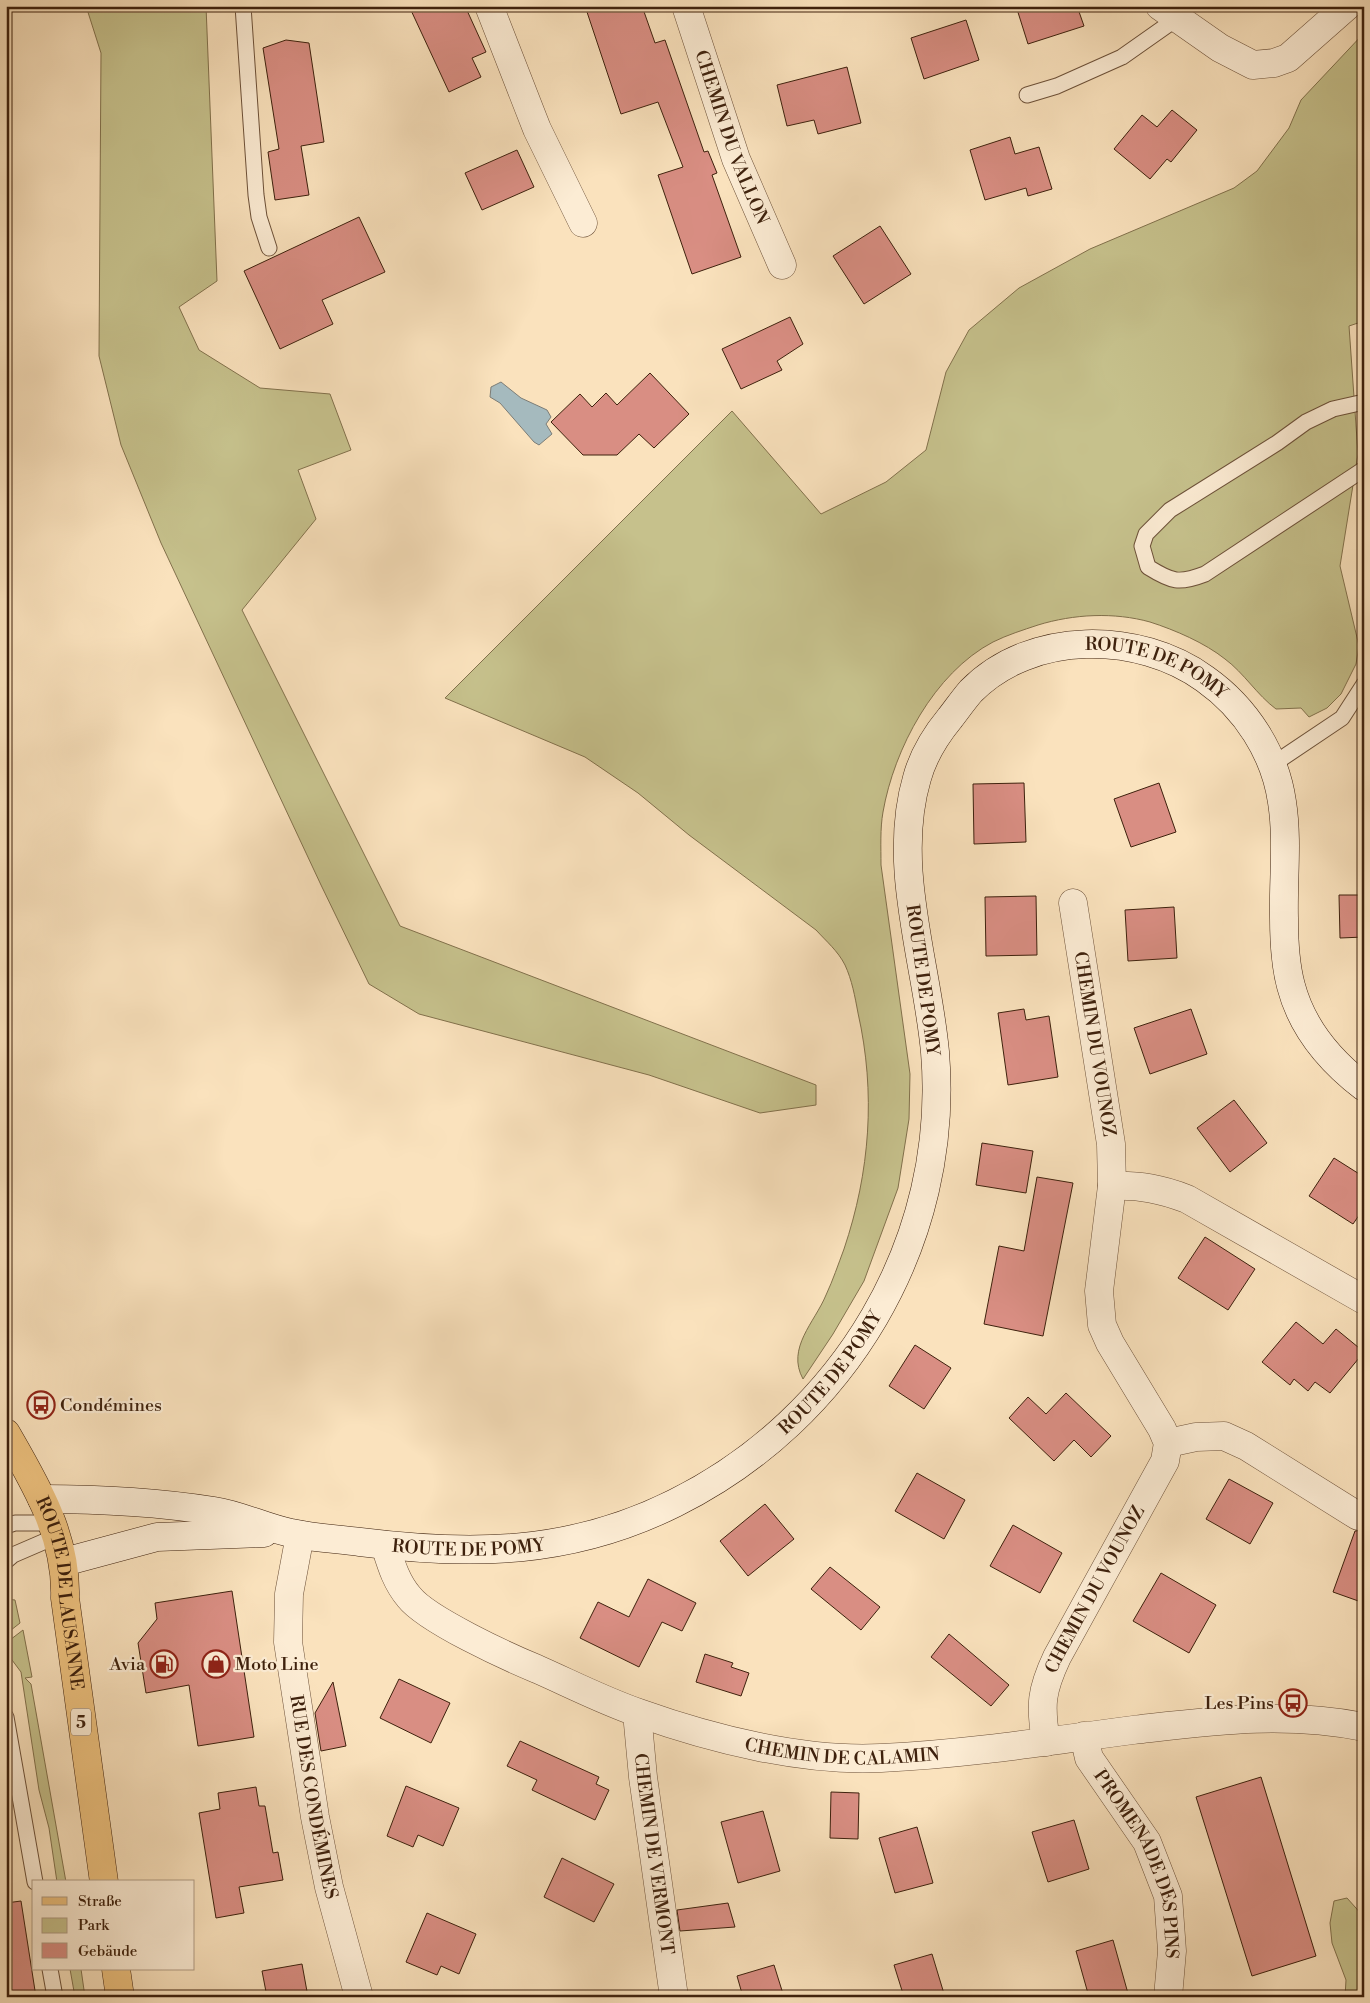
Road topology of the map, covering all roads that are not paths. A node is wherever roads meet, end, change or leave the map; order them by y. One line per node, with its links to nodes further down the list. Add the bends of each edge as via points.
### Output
1 (243, 6): 8 (lane, via 256,195)
2 (489, 6): 7 (street, via 536,129)
3 (686, 6): 9 (street, CHEMIN DU VALLON, via 736,158)
4 (1348, 6): 5 (street, via 1288,58 1253,65 1220,48)
5 (1168, 13): 6 (lane, via 1122,57 1057,86)
6 (1028, 95)
7 (583, 223)
8 (269, 248)
9 (782, 264)
10 (1364, 402): 11 (lane, via 1333,409 1306,422 1170,510 1146,534 1142,546 1148,567 1166,578 1184,582 1205,574)
11 (1364, 469)
12 (1364, 684): 13 (lane, via 1342,718)
13 (1272, 764): 15 (street, ROUTE DE POMY, via 1282,797 1284,946 1291,989 1316,1040 1343,1071); 24 (street, ROUTE DE POMY, via 1253,726 1229,698 1178,662 1138,647 1077,643 1005,666 974,688 936,735 917,778 907,837 911,897 935,1049 935,1123 926,1188 907,1247 884,1300 861,1340 820,1394 782,1433 717,1480 659,1510 581,1538 523,1549 455,1551)
14 (1073, 903): 16 (street, CHEMIN DU VOUNOZ, via 1111,1144)
15 (1364, 1086)
16 (1112, 1186): 17 (street, via 1153,1188 1187,1199); 19 (street, CHEMIN DU VOUNOZ, via 1099,1291 1102,1325)
17 (1364, 1300)
18 (6, 1434): 22 (main road, ROUTE DE LAUSANNE / 5)
19 (1168, 1443): 20 (street, via 1196,1436 1224,1436 1246,1446); 30 (street, CHEMIN DU VOUNOZ, via 1165,1461 1045,1684 1041,1711)
20 (1358, 1516)
21 (6, 1526): 22 (lane, via 15,1523)
22 (54, 1530): 23 (street, ROUTE DE POMY, via 157,1537); 23 (street, ROUTE DE POMY, via 146,1501 223,1512); 25 (lane); 32 (main road, ROUTE DE LAUSANNE / 5)
23 (293, 1534): 24 (street, ROUTE DE POMY); 37 (street, RUE DES CONDÉMINES, via 288,1642 320,1843)
24 (385, 1545): 26 (street, CHEMIN DE CALAMIN, via 394,1575 410,1600 432,1615 517,1661)
25 (6, 1561)
26 (637, 1713): 30 (street, CHEMIN DE CALAMIN, via 732,1741 814,1755 880,1758); 38 (street, CHEMIN DE VERMONT)
27 (6, 1717): 31 (lane)
28 (1364, 1726): 29 (street, CHEMIN DE CALAMIN, via 1296,1718 1234,1718)
29 (1084, 1736): 30 (street, CHEMIN DE CALAMIN); 39 (street, PROMENADE DES PINS, via 1089,1758 1146,1842 1168,1896 1172,1951)
30 (1046, 1742)
31 (35, 1880)
32 (104, 1880)
33 (50, 1970): 35 (lane)
34 (116, 1970): 36 (main road)
35 (55, 1997)
36 (120, 1997)
37 (359, 1997)
38 (674, 1997)
39 (1168, 1997)

